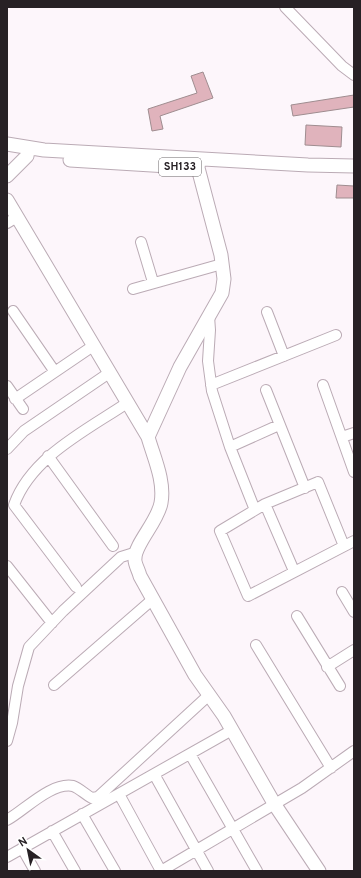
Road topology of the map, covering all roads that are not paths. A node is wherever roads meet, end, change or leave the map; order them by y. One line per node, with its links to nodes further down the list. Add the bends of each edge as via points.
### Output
1 (285, 7): 2 (street, via 342,66)
2 (354, 74)
3 (7, 144): 4 (main road)
4 (28, 152): 5 (main road, SH133); 6 (main road, SH133); 9 (main road)
5 (7, 153)
6 (198, 163): 7 (main road); 8 (main road, SH133); 13 (main road)
7 (354, 166)
8 (354, 174)
9 (7, 176)
10 (7, 200): 11 (main road)
11 (12, 220): 20 (main road)
12 (141, 242): 14 (street)
13 (222, 264): 14 (street); 18 (main road, via 222,294)
14 (154, 282): 15 (street)
15 (133, 289)
16 (13, 311): 22 (street)
17 (267, 312): 21 (street)
18 (209, 316): 24 (street, via 208,361); 33 (main road, via 180,367)
19 (336, 335): 21 (street)
20 (93, 346): 22 (street); 23 (main road)
21 (284, 356): 24 (street)
22 (55, 372): 28 (street)
23 (109, 373): 29 (main road); 36 (street, via 24,432)
24 (211, 385): 35 (street)
25 (323, 385): 34 (street)
26 (7, 386): 28 (street)
27 (266, 390): 31 (street)
28 (16, 399): 30 (street)
29 (127, 403): 33 (main road); 37 (street)
30 (23, 409)
31 (279, 425): 35 (street); 39 (street)
32 (354, 433): 34 (street)
33 (148, 437): 45 (main road, via 160,478 161,503 153,524)
34 (342, 437): 38 (street)
35 (230, 446): 41 (street)
36 (7, 450)
37 (48, 456): 43 (street); 48 (street, via 36,467 14,504)
38 (354, 472)
39 (305, 488): 40 (street); 44 (street, via 318,482)
40 (266, 504): 41 (street); 47 (street)
41 (255, 510): 47 (street, via 220,531 248,596)
42 (354, 541): 44 (street)
43 (113, 546)
44 (344, 546): 47 (street)
45 (137, 552): 50 (main road, via 135,558 140,576); 53 (street, via 121,557)
46 (7, 566): 53 (street)
47 (294, 571)
48 (76, 587)
49 (342, 592): 51 (street)
50 (152, 599): 57 (street); 59 (main road, via 194,675)
51 (354, 612)
52 (297, 616): 56 (street)
53 (52, 623): 61 (street, via 29,647)
54 (256, 645): 64 (street)
55 (354, 650): 56 (street)
56 (328, 668): 58 (street)
57 (54, 685)
58 (340, 686)
59 (209, 695): 60 (main road); 69 (street, via 98,797 92,798 74,786 62,786 37,799)
60 (232, 730): 63 (street); 67 (main road)
61 (7, 741)
62 (354, 751): 64 (street)
63 (190, 754): 65 (street); 70 (street)
64 (331, 768): 67 (street)
65 (154, 774): 66 (street); 73 (street)
66 (119, 794): 68 (street); 78 (street)
67 (275, 804): 70 (street); 81 (main road)
68 (82, 814): 71 (street); 77 (street)
69 (7, 820)
70 (233, 829): 73 (street); 80 (street)
71 (52, 831): 72 (street); 76 (street)
72 (22, 848): 74 (street); 75 (street)
73 (196, 850): 78 (street); 79 (street)
74 (7, 857)
75 (35, 871)
76 (75, 871)
77 (115, 871)
78 (161, 871)
79 (208, 871)
80 (257, 871)
81 (319, 871)

